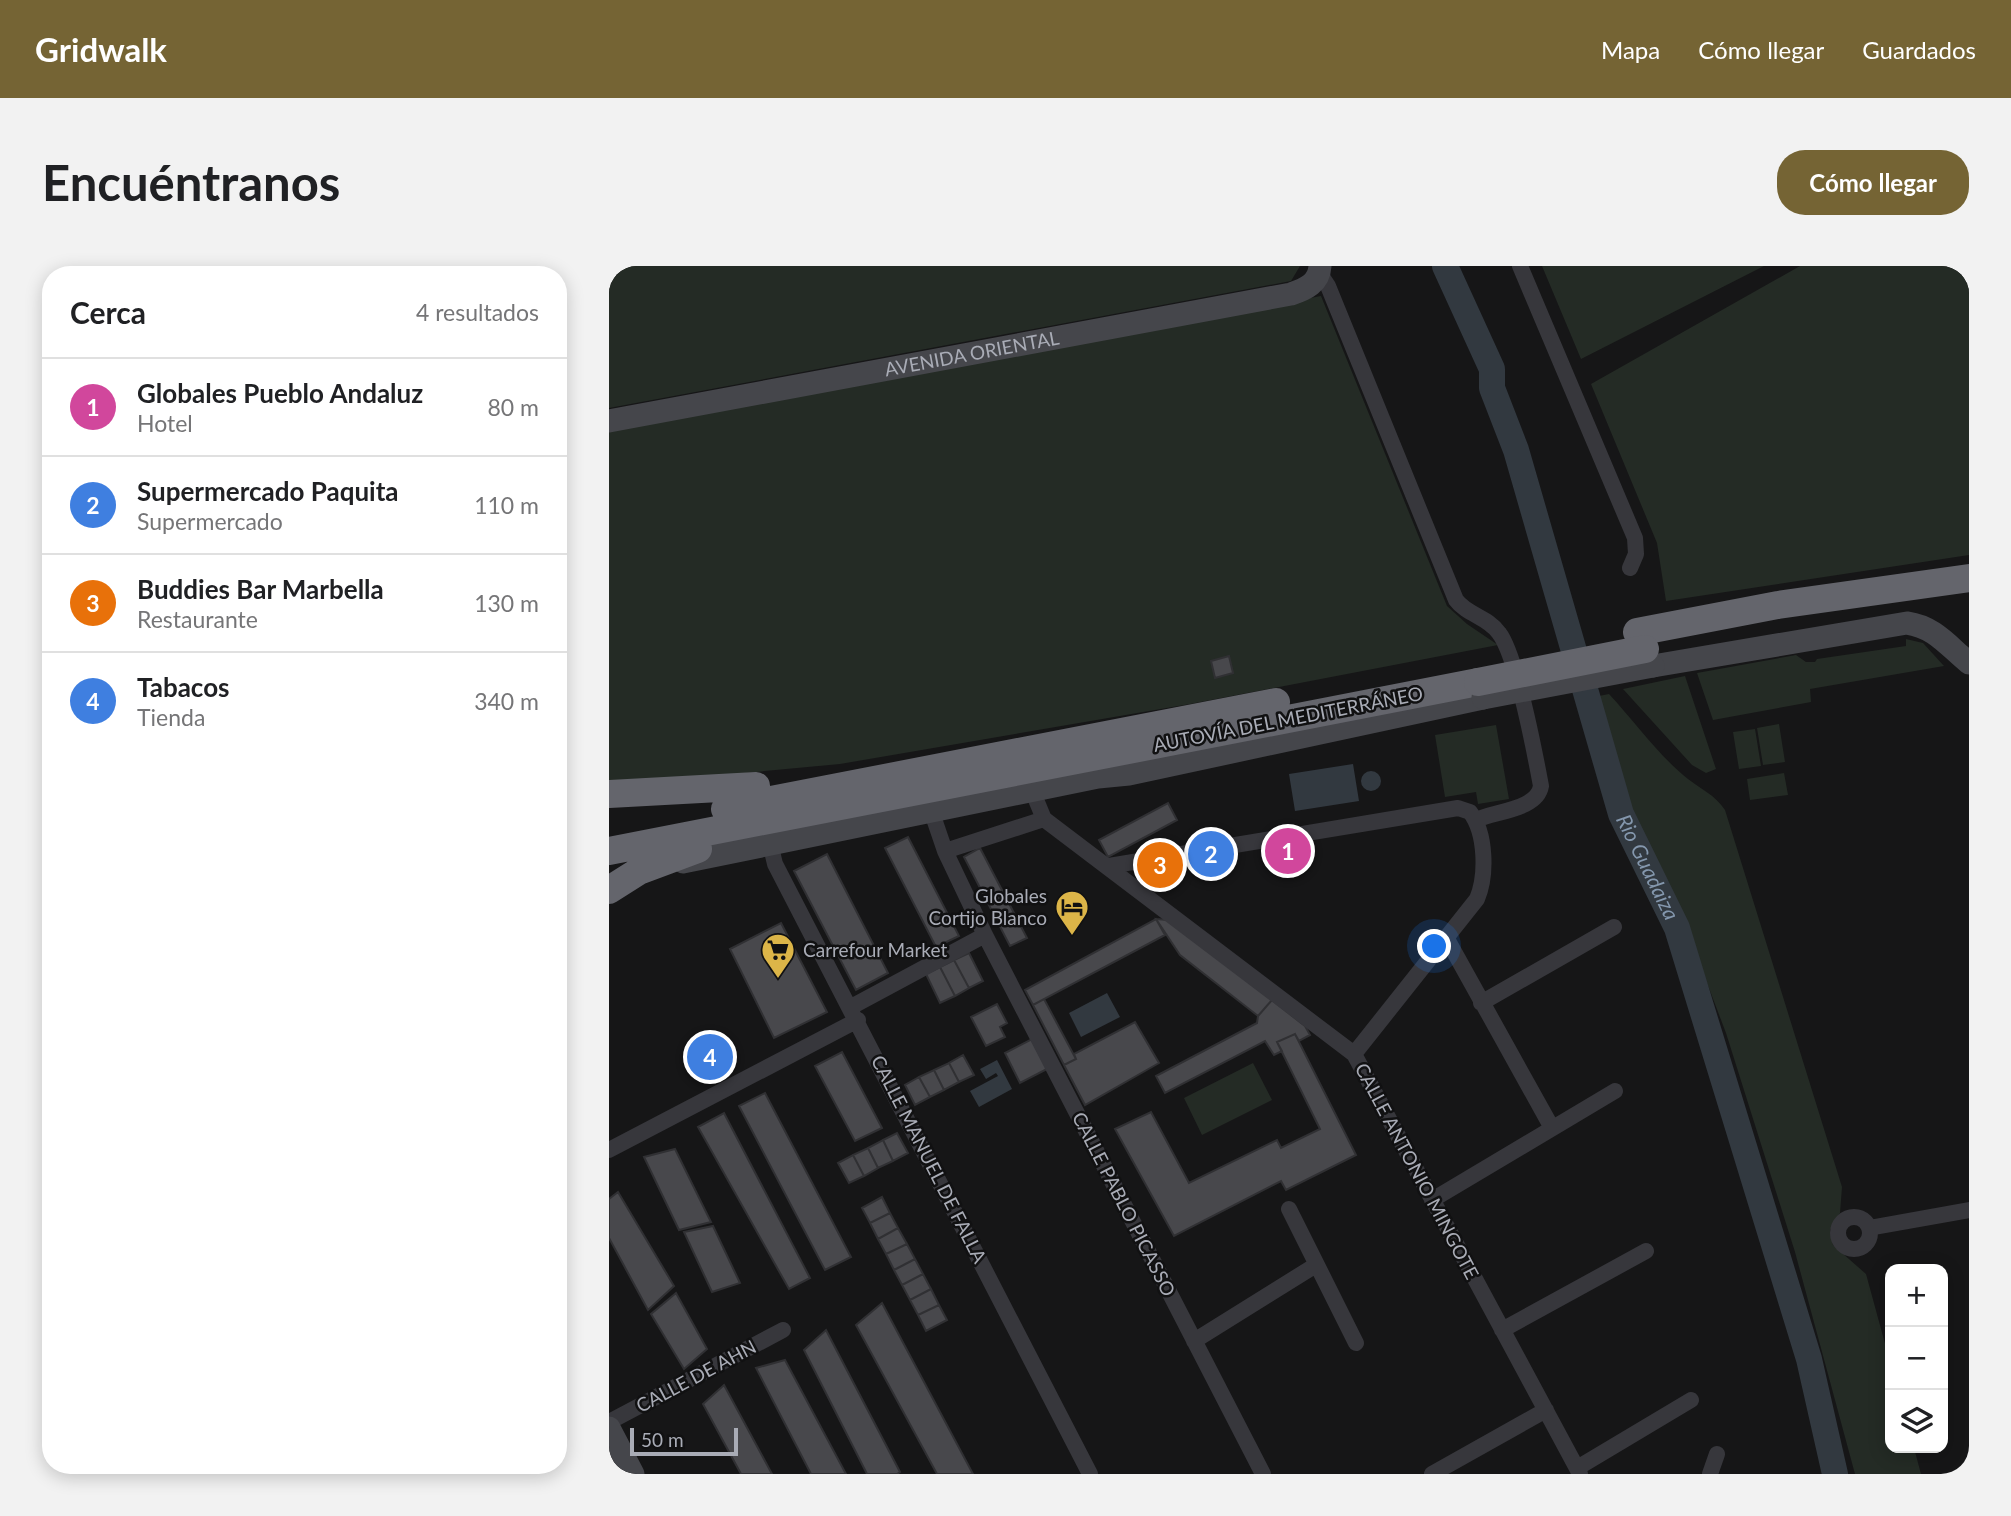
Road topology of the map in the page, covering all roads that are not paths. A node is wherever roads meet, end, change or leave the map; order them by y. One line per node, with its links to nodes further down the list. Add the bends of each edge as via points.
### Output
1 (1520, 266): 4 (street, via 1635,538 1636,554)
2 (1320, 270): 3 (street, AVENIDA ORIENTAL, via 1312,284 1291,294); 16 (street, via 1456,600 1489,622 1504,640 1527,721 1541,786 1538,796 1530,803)
3 (609, 421)
4 (1630, 568)
5 (1969, 578): 7 (highway, AUTOVÍA DEL MEDITERRÁNEO, via 1778,604)
6 (1969, 596): 7 (highway, AUTOVÍA DEL MEDITERRÁNEO, via 1775,624)
7 (1645, 649): 8 (street, via 1907,623 1940,635); 9 (highway, AUTOVÍA DEL MEDITERRÁNEO); 9 (street, bridge)
8 (1969, 663)
9 (1477, 682): 10 (highway, AUTOVÍA DEL MEDITERRÁNEO); 11 (street, via 1129,774); 14 (highway, AUTOVÍA DEL MEDITERRÁNEO)
10 (888, 776): 12 (highway, via 844,774 747,788); 17 (highway, AUTOVÍA DEL MEDITERRÁNEO)
11 (1033, 790): 13 (street); 15 (street)
12 (609, 794)
13 (931, 810): 18 (street); 20 (street, CALLE PABLO PICASSO)
14 (811, 811): 19 (highway, AUTOVÍA DEL MEDITERRÁNEO); 22 (highway, via 771,830 663,860)
15 (1044, 819): 20 (street); 21 (street, CALLE ANTONIO MINGOTE)
16 (1476, 820): 21 (street, via 1458,808); 25 (street, via 1485,880 1477,899)
17 (609, 831)
18 (770, 843): 22 (street, via 700,856); 27 (street, CALLE MANUEL DE FALLA, via 775,864)
19 (609, 851)
20 (945, 851): 24 (street, CALLE PABLO PICASSO)
21 (1109, 866): 28 (street, CALLE ANTONIO MINGOTE)
22 (609, 892)
23 (1614, 927): 26 (street)
24 (985, 935): 27 (street); 40 (street, CALLE PABLO PICASSO)
25 (1447, 939): 26 (street); 28 (street)
26 (1481, 1003): 30 (street)
27 (854, 1014): 31 (street); 49 (street, CALLE MANUEL DE FALLA)
28 (1354, 1054): 32 (street, CALLE ANTONIO MINGOTE)
29 (1615, 1091): 30 (street)
30 (1552, 1128): 32 (street)
31 (609, 1150)
32 (1432, 1200): 39 (street, CALLE ANTONIO MINGOTE)
33 (1289, 1209): 37 (street)
34 (1969, 1210): 35 (street)
35 (1869, 1228)
36 (1646, 1251): 39 (street)
37 (1316, 1265): 40 (street); 41 (street)
38 (783, 1330): 44 (street, CALLE DE AHN)
39 (1502, 1330): 43 (street, CALLE ANTONIO MINGOTE)
40 (1194, 1341): 50 (street, CALLE PABLO PICASSO)
41 (1356, 1343)
42 (1691, 1400): 47 (street)
43 (1546, 1410): 47 (street, CALLE ANTONIO MINGOTE); 51 (street)
44 (609, 1422)
45 (609, 1428): 48 (street)
46 (1717, 1454): 52 (street)
47 (1578, 1471)
48 (633, 1474)
49 (1090, 1474)
50 (1263, 1474)
51 (1431, 1474)
52 (1710, 1474)

